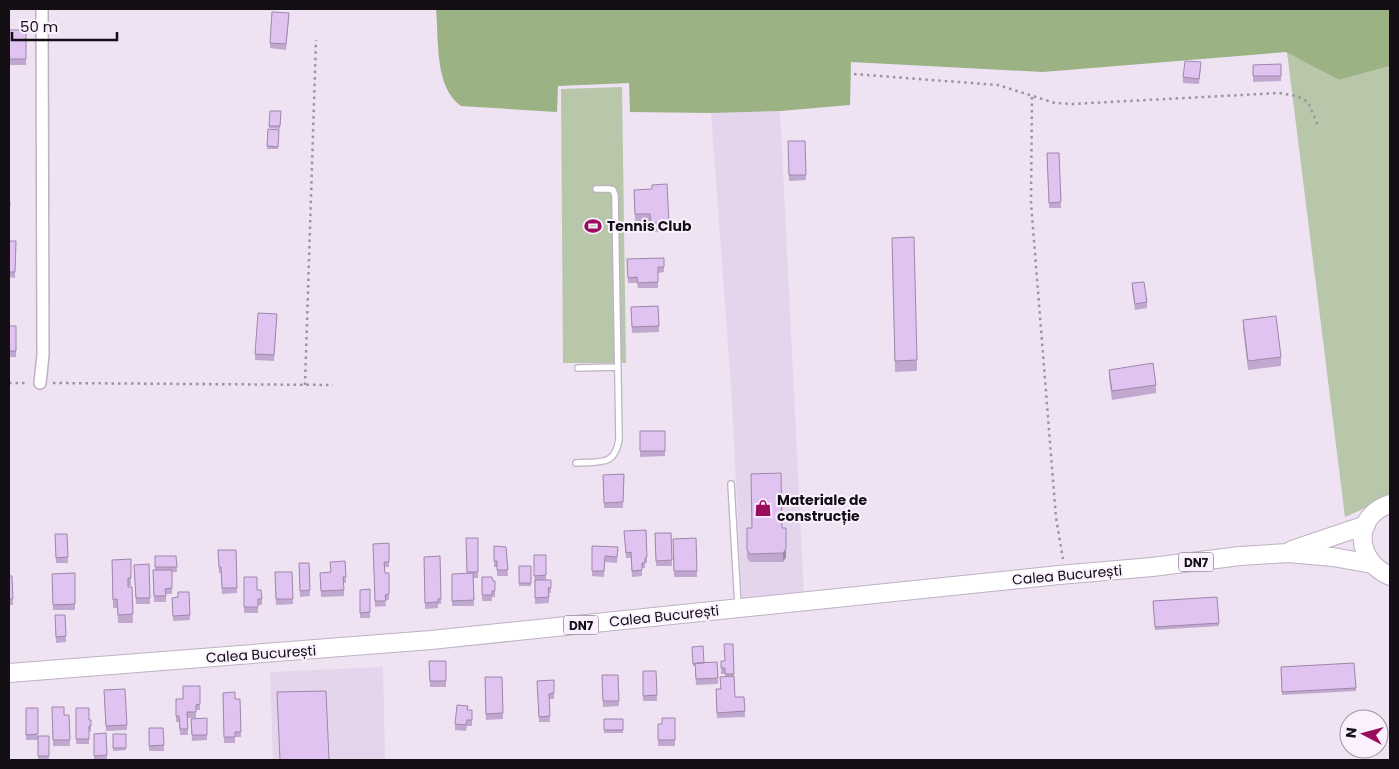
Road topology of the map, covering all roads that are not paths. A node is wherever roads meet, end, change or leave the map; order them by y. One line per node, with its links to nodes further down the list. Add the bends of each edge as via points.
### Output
1 (42, 9): 5 (street, via 43,355)
2 (596, 189): 3 (lane, via 609,188 615,196)
3 (618, 367): 4 (lane); 6 (lane, via 619,439 615,455 610,460)
4 (578, 368)
5 (40, 383)
6 (576, 463)
7 (731, 484): 13 (lane)
8 (1390, 504): 9 (highway, Calea București / DN7, via 1379,509)
9 (1366, 525): 10 (highway, Calea București / DN7); 11 (highway, via 1363,545)
10 (1288, 553): 11 (highway, Calea București / DN7); 13 (highway, Calea București / DN7)
11 (1372, 564): 12 (highway, Calea București / DN7)
12 (1390, 576)
13 (738, 608): 14 (highway, Calea București / DN7, via 401,642)
14 (9, 672)

